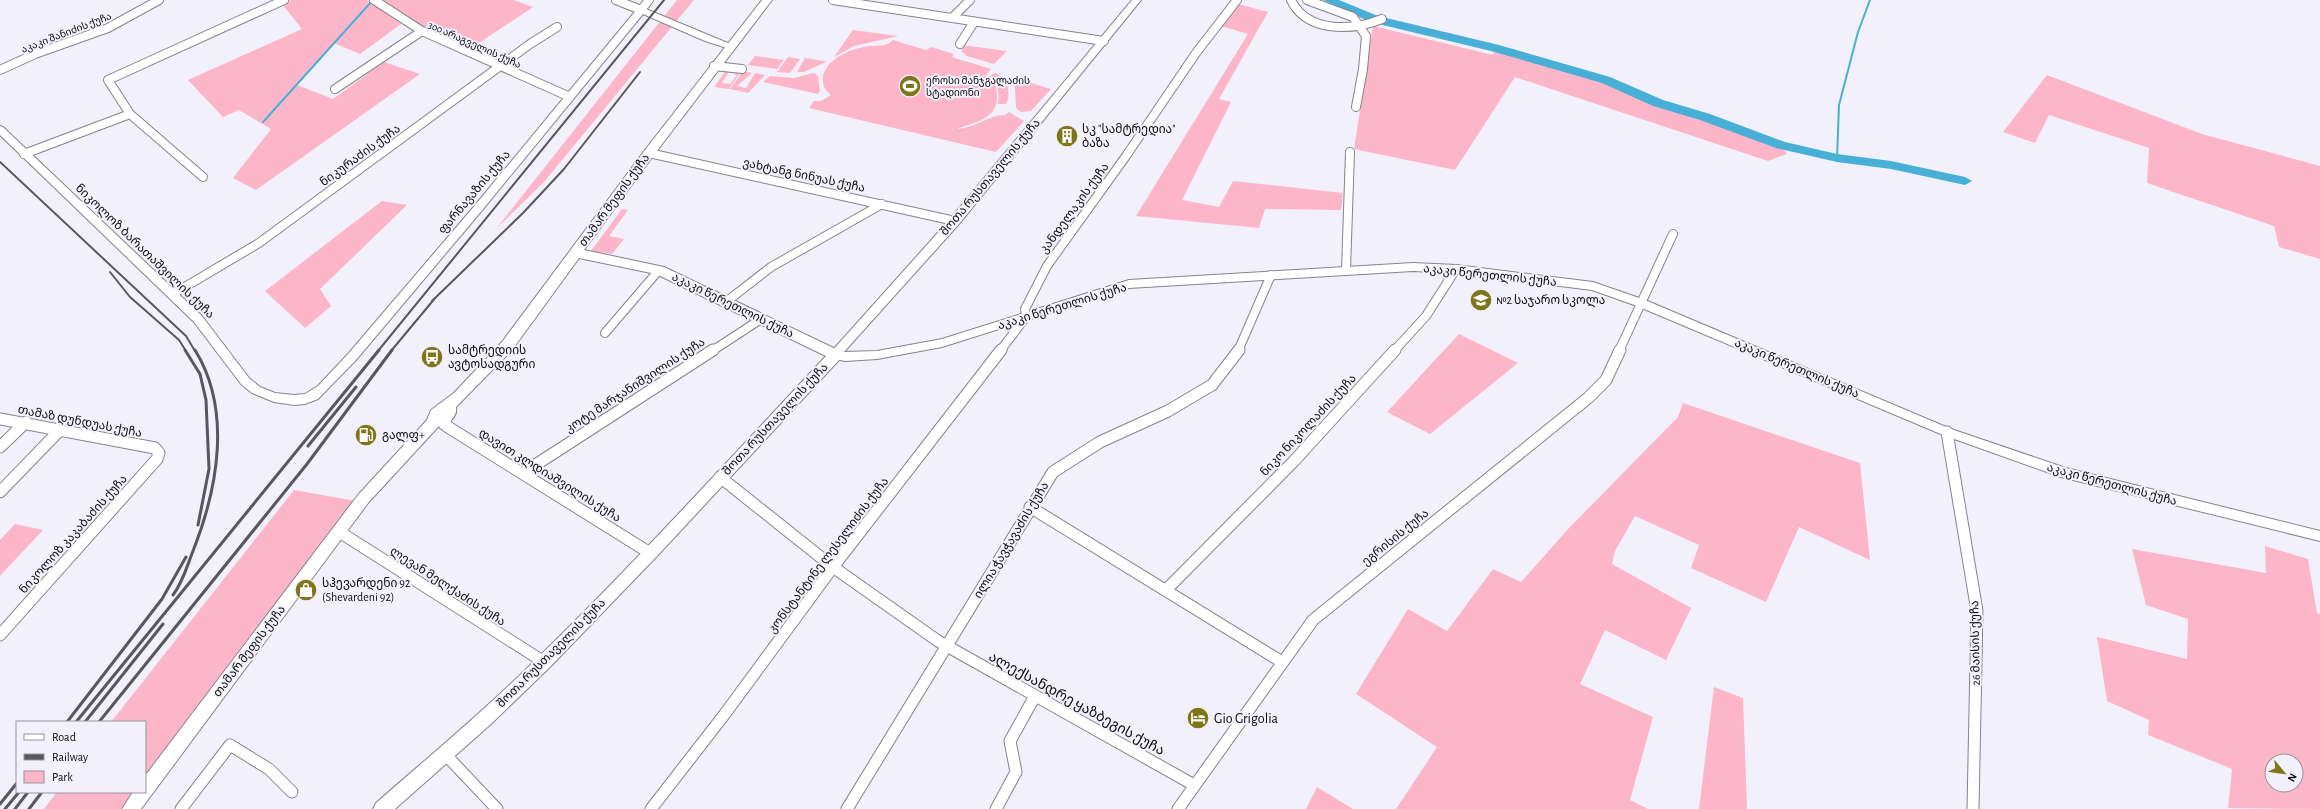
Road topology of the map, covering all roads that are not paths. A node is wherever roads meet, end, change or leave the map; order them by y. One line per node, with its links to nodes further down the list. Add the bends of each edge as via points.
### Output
1 (159, 0): 26 (street, აკაკი შანიძის ქუჩა, via 108,28 35,54)
2 (284, 0): 30 (street, via 108,80)
3 (375, 0): 19 (street, 300 არაგველის ქუჩა)
4 (616, 0): 13 (street)
5 (649, 0): 13 (street, ფარნავაზის ქუჩა)
6 (767, 0): 22 (main road, თამარ მეფის ქუჩა)
7 (833, 0): 14 (street)
8 (970, 0): 14 (street)
9 (1137, 0): 20 (street, შოთა რუსთაველის ქუჩა)
10 (1237, 0): 47 (street, კანდელაკის ქუჩა, via 1047,266 1025,309)
11 (1291, 0): 17 (street, via 1298,14 1312,22 1333,26)
12 (1306, 0): 17 (street, via 1352,17)
13 (641, 10): 22 (street); 28 (street, ფარნავაზის ქუჩა)
14 (952, 18): 16 (street)
15 (1379, 20): 17 (street)
16 (974, 22): 20 (street); 21 (street)
17 (1359, 25): 29 (street, via 1366,36)
18 (557, 27): 24 (street, ნიკურაძის ქუჩა)
19 (422, 31): 24 (street, 300 არაგველის ქუჩა); 27 (street)
20 (1104, 41): 37 (street, შოთა რუსთაველის ქუჩა)
21 (960, 44)
22 (730, 46): 23 (main road, თამარ მეფის ქუჩა)
23 (714, 66): 25 (street); 33 (main road, თამარ მეფის ქუჩა)
24 (501, 67): 28 (street, 300 არაგველის ქუჩა); 44 (street, ნიკურაძის ქუჩა, via 259,243)
25 (742, 69)
26 (0, 70)
27 (335, 90)
28 (570, 97): 51 (street, ფარნავაზის ქუჩა, via 352,357)
29 (1356, 107)
30 (130, 114): 34 (street); 35 (street)
31 (0, 129): 34 (street, ნიკოლოზ ბარათაშვილის ქუჩა)
32 (1350, 152): 42 (street)
33 (649, 153): 36 (street, ვახტანგ ნინუას ქუჩა); 39 (main road, თამარ მეფის ქუჩა)
34 (24, 154): 44 (street, ნიკოლოზ ბარათაშვილის ქუჩა)
35 (203, 177)
36 (882, 204): 37 (street, ვახტანგ ნინუას ქუჩა); 45 (street, via 771,267)
37 (955, 221): 50 (street, შოთა რუსთაველის ქუჩა)
38 (1673, 234): 46 (street, ეგრისის ქუჩა)
39 (576, 253): 41 (main road, აკაკი წერეთლის ქუჩა); 52 (main road, თამარ მეფის ქუჩა, via 506,346)
40 (1456, 269): 42 (street, აკაკი წერეთლის ქუჩა); 46 (street, აკაკი წერეთლის ქუჩა, via 1593,286); 67 (street, ნიკო ნიკოლაძის ქუჩა, via 1426,316 1294,461)
41 (659, 270): 45 (main road, აკაკი წერეთლის ქუჩა); 49 (street)
42 (1346, 270): 43 (street, აკაკი წერეთლის ქუჩა)
43 (1271, 275): 47 (street, აკაკი წერეთლის ქუჩა, via 1129,284); 62 (street, ილია ჭავჭავაძის ქუჩა, via 1242,346 1212,385 1168,411 1100,442 1052,472)
44 (173, 294): 51 (street, ნიკოლოზ ბარათაშვილის ქუჩა, via 198,319 244,381 256,390 274,397 294,400)
45 (726, 302): 48 (main road, აკაკი წერეთლის ქუჩა)
46 (1641, 303): 56 (street, აკაკი წერეთლის ქუჩა); 71 (street, ეგრისის ქუჩა, via 1606,380 1588,398 1313,620)
47 (1026, 317): 50 (street, აკაკი წერეთლის ქუჩა, via 942,343 878,355); 66 (street, კონსტანტინე ლესელიძის ქუჩა)
48 (762, 319): 50 (main road, აკაკი წერეთლის ქუჩა); 59 (street, კოტე მარჯანიშვილის ქუჩა)
49 (604, 333)
50 (835, 355): 60 (main road, შოთა რუსთაველის ქუჩა)
51 (314, 396)
52 (444, 414): 59 (street, დავით კლდიაშვილის ქუჩა, via 444,424 448,427); 63 (main road, თამარ მეფის ქუჩა, via 363,499)
53 (0, 419): 54 (street, თამაზ დუნდუას ქუჩა)
54 (26, 422): 55 (street, თამაზ დუნდუას ქუჩა); 57 (street)
55 (60, 430): 58 (street, თამაზ დუნდუას ქუჩა); 61 (street)
56 (1947, 432): 64 (street, აკაკი წერეთლის ქუჩა, via 2065,474); 86 (street, 26 მაისის ქუჩა, via 1977,611)
57 (0, 447)
58 (155, 448): 68 (street, ნიკოლოზ კაკაბაძის ქუჩა, via 159,453 157,459)
59 (523, 473): 65 (street, დავით კლდიაშვილის ქუჩა)
60 (720, 478): 65 (main road, შოთა რუსთაველის ქუჩა); 66 (street, ალექსანდრე ყაზბეგის ქუჩა)
61 (0, 492)
62 (1030, 507): 67 (street); 69 (street, ილია ჭავჭავაძის ქუჩა)
63 (338, 531): 70 (street, ლევან მელქაძის ქუჩა); 75 (main road, თამარ მეფის ქუჩა)
64 (2320, 536)
65 (650, 553): 70 (main road, შოთა რუსთაველის ქუჩა)
66 (833, 567): 69 (street, ალექსანდრე ყაზბეგის ქუჩა); 82 (street, კონსტანტინე ლესელიძის ქუჩა)
67 (1167, 589): 71 (street)
68 (0, 635)
69 (946, 646): 72 (street, ალექსანდრე ყაზბეგის ქუჩა); 83 (street, ილია ჭავჭავაძის ქუჩა)
70 (544, 662): 73 (main road, შოთა რუსთაველის ქუჩა)
71 (1282, 662): 74 (street, ეგრისის ქუჩა)
72 (1035, 696): 74 (street, ალექსანდრე ყაზბეგის ქუჩა); 84 (street, via 1010,741 1016,772)
73 (446, 754): 80 (main road, შოთა რუსთაველის ქუჩა); 81 (street)
74 (1194, 785): 85 (street, ეგრისის ქუჩა)
75 (146, 788)
76 (292, 792): 79 (street, via 269,769 230,745)
77 (143, 793): 78 (main road, თამარ მეფის ქუჩა)
78 (131, 809)
79 (181, 809)
80 (382, 809)
81 (497, 809)
82 (651, 809)
83 (847, 809)
84 (996, 809)
85 (1178, 809)
86 (1973, 809)

